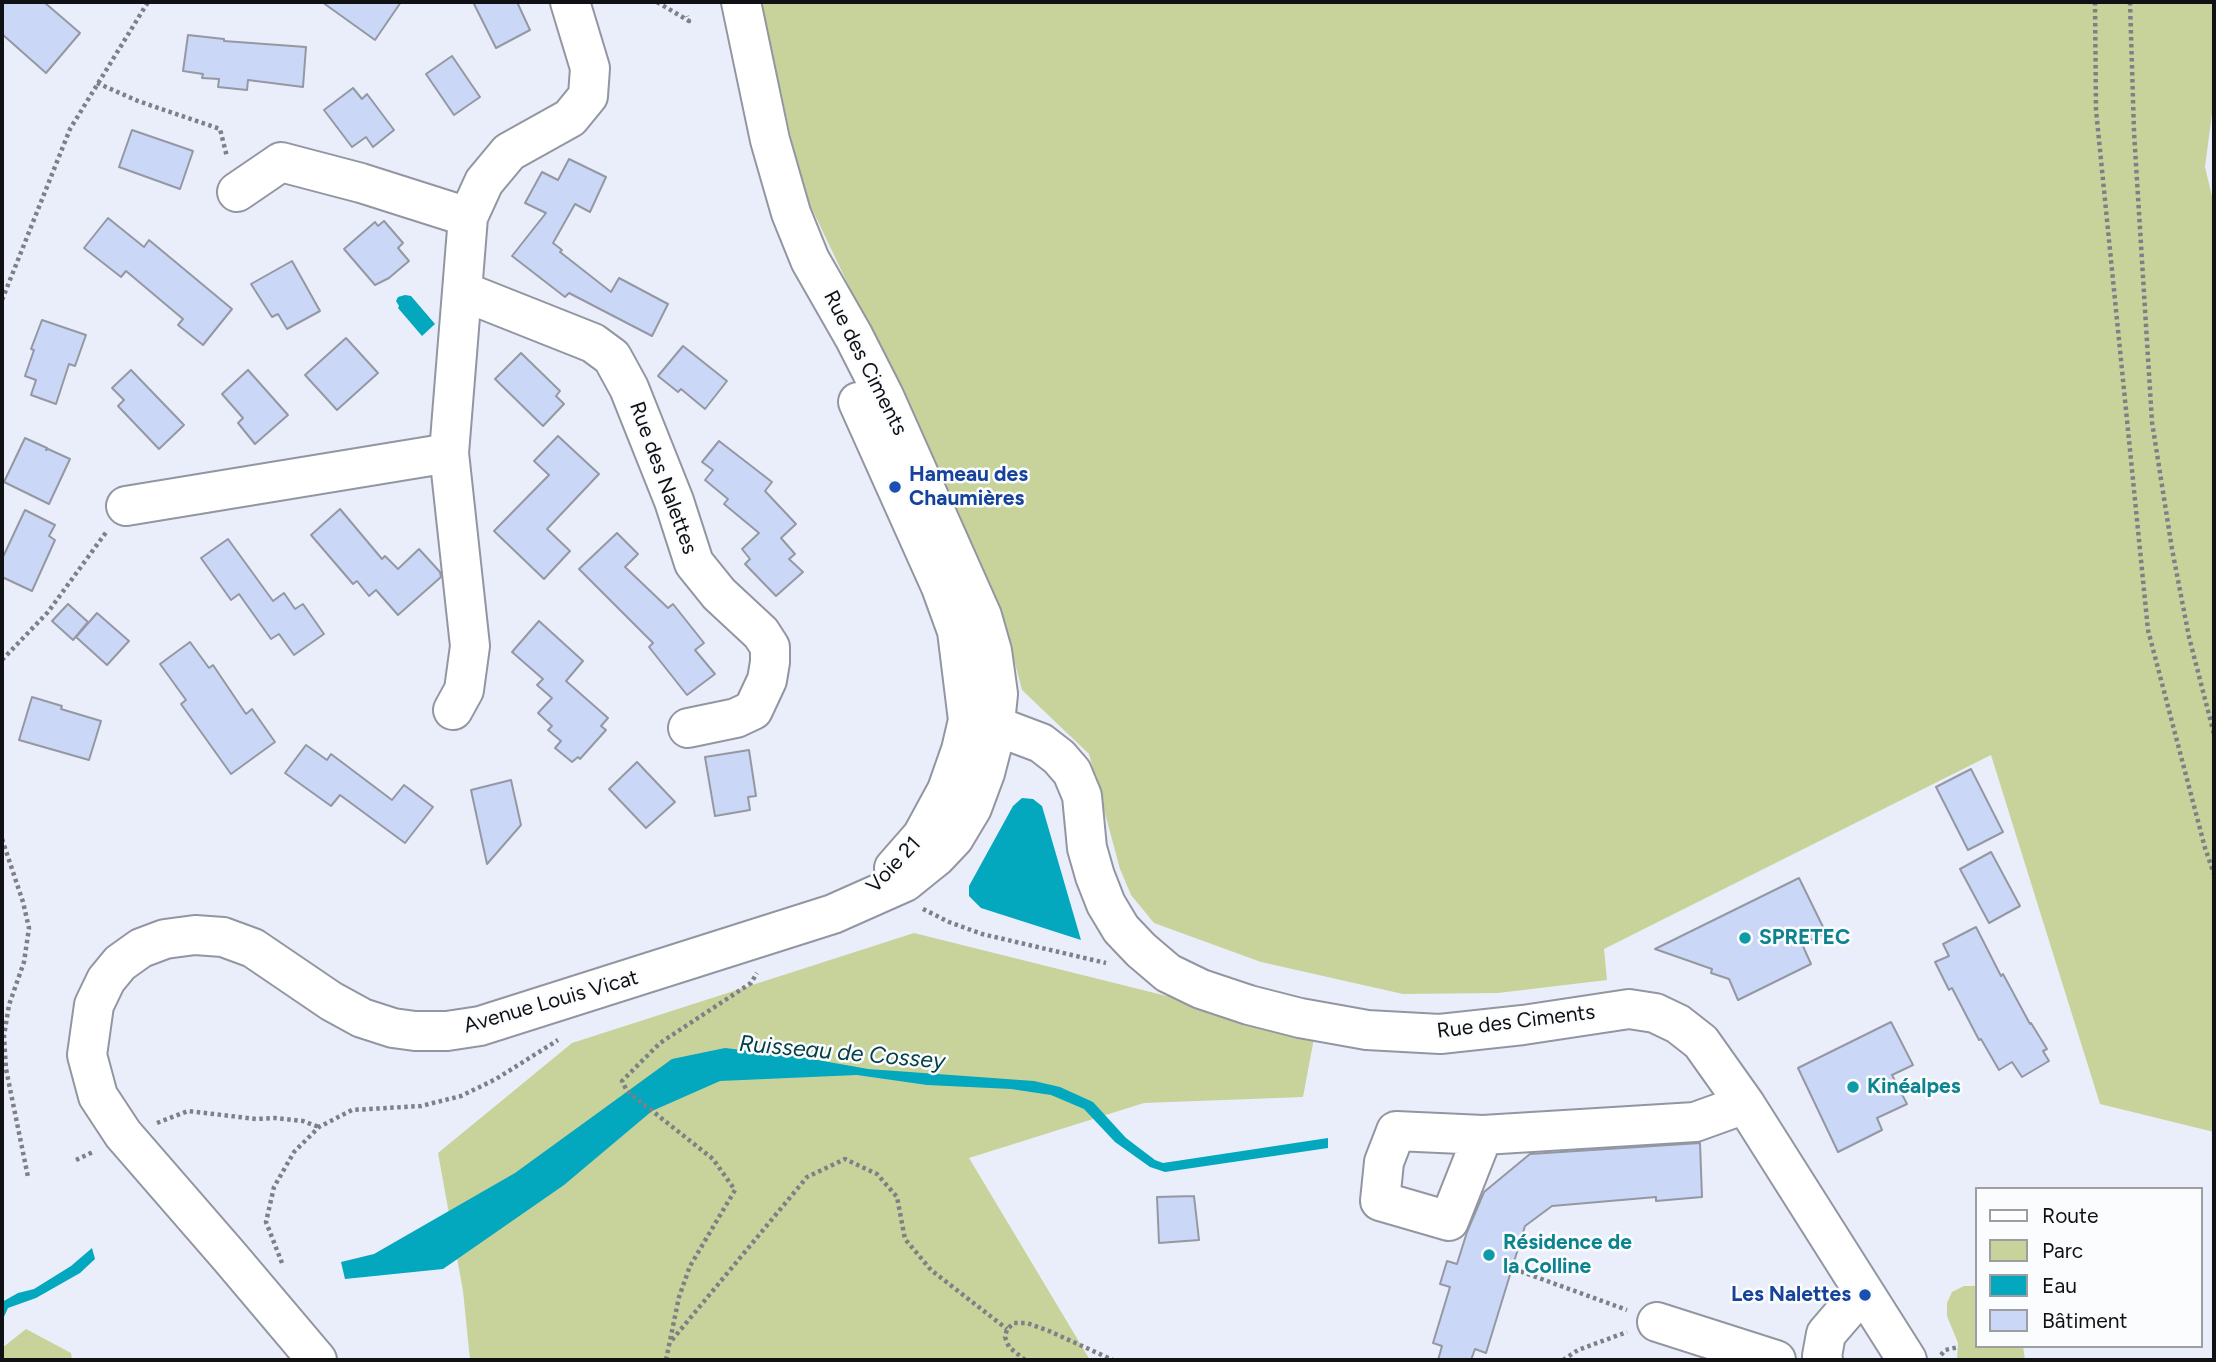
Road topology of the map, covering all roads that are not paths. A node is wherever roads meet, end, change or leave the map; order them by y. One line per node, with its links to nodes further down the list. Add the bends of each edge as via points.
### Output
1 (570, 2): 5 (street, via 590,68 588,96 570,118 509,152 484,182)
2 (741, 2): 10 (street, Rue des Ciments, via 769,140 791,214 810,260 884,396 982,616 998,694)
3 (703, 9): 10 (street, Rue des Ciments, via 769,219 789,269 846,374 941,587)
4 (237, 192): 5 (street, via 281,162)
5 (468, 217): 6 (street)
6 (461, 291): 7 (street); 11 (street, Rue des Nalettes, via 593,343 612,357 674,501 694,563 769,647 766,680 753,710)
7 (449, 453): 8 (street); 9 (street, via 470,646 464,690)
8 (126, 506)
9 (453, 710)
10 (982, 723): 12 (street, Voie 21, via 961,750 947,790 922,836); 13 (street, Rue des Ciments, via 1041,743 1072,772 1082,796 1087,848 1106,904 1121,929 1168,973 1249,1005 1367,1030 1440,1034 1629,1009 1655,1013 1701,1042)
11 (688, 728)
12 (857, 903): 18 (street, Avenue Louis Vicat, via 480,1026 447,1031 393,1028 362,1018 253,948 223,937 165,939 120,963 94,1005 87,1055 98,1096 122,1134)
13 (1745, 1104): 14 (street, via 1695,1122); 15 (street, Rue des Ciments)
14 (1483, 1135)
15 (1865, 1295): 17 (street, via 1826,1334); 20 (street, Rue des Ciments)
16 (1657, 1322): 19 (street)
17 (1819, 1359)
18 (317, 1360)
19 (1776, 1360)
20 (1907, 1360)

